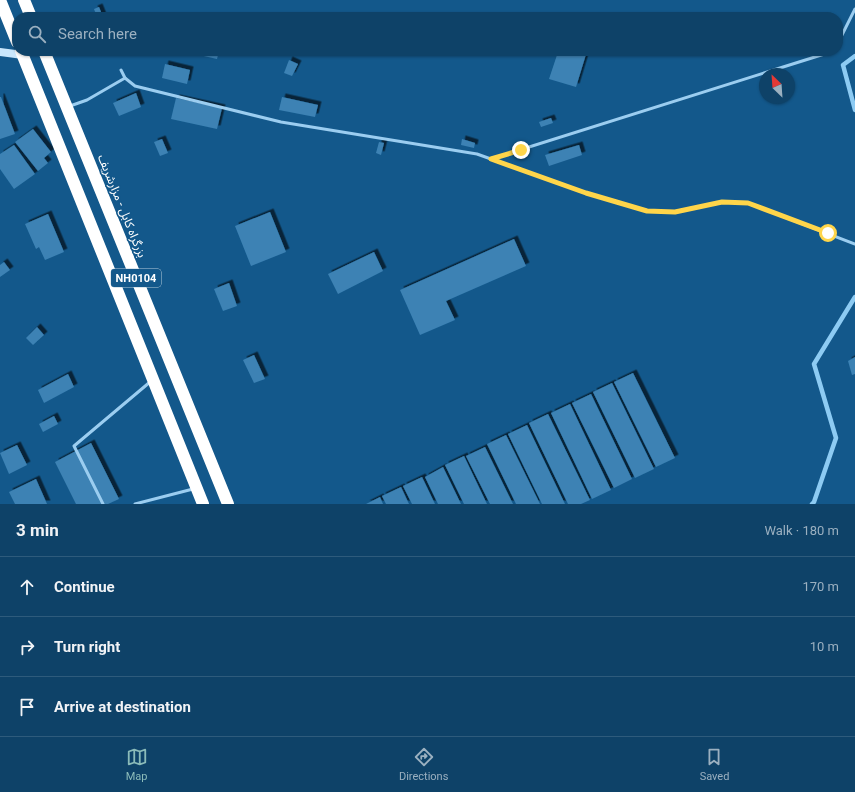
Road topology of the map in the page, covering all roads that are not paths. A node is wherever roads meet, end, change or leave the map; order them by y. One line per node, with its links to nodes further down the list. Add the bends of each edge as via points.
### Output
1 (0, 0): 5 (highway)
2 (24, 0): 4 (highway)
3 (855, 9): 6 (lane)
4 (29, 12)
5 (12, 30)
6 (843, 33)
7 (0, 52): 8 (main road)
8 (12, 53)
9 (23, 56): 17 (highway, NH0104)
10 (46, 56): 14 (highway, بزرگراه کابل - مزارشریف / NH0104)
11 (818, 56): 15 (lane)
12 (121, 70): 13 (lane)
13 (125, 78): 14 (lane, via 87,100); 15 (lane, via 135,86 281,122 477,154)
14 (67, 107): 22 (highway, بزرگراه کابل - مزارشریف / NH0104)
15 (491, 159): 16 (lane, via 586,193 647,211 675,212 722,202 748,203)
16 (855, 244)
17 (153, 380): 18 (highway, NH0104); 19 (lane, via 74,446)
18 (197, 488): 20 (lane); 21 (highway, NH0104)
19 (103, 504)
20 (135, 504)
21 (203, 504)
22 (228, 504)

